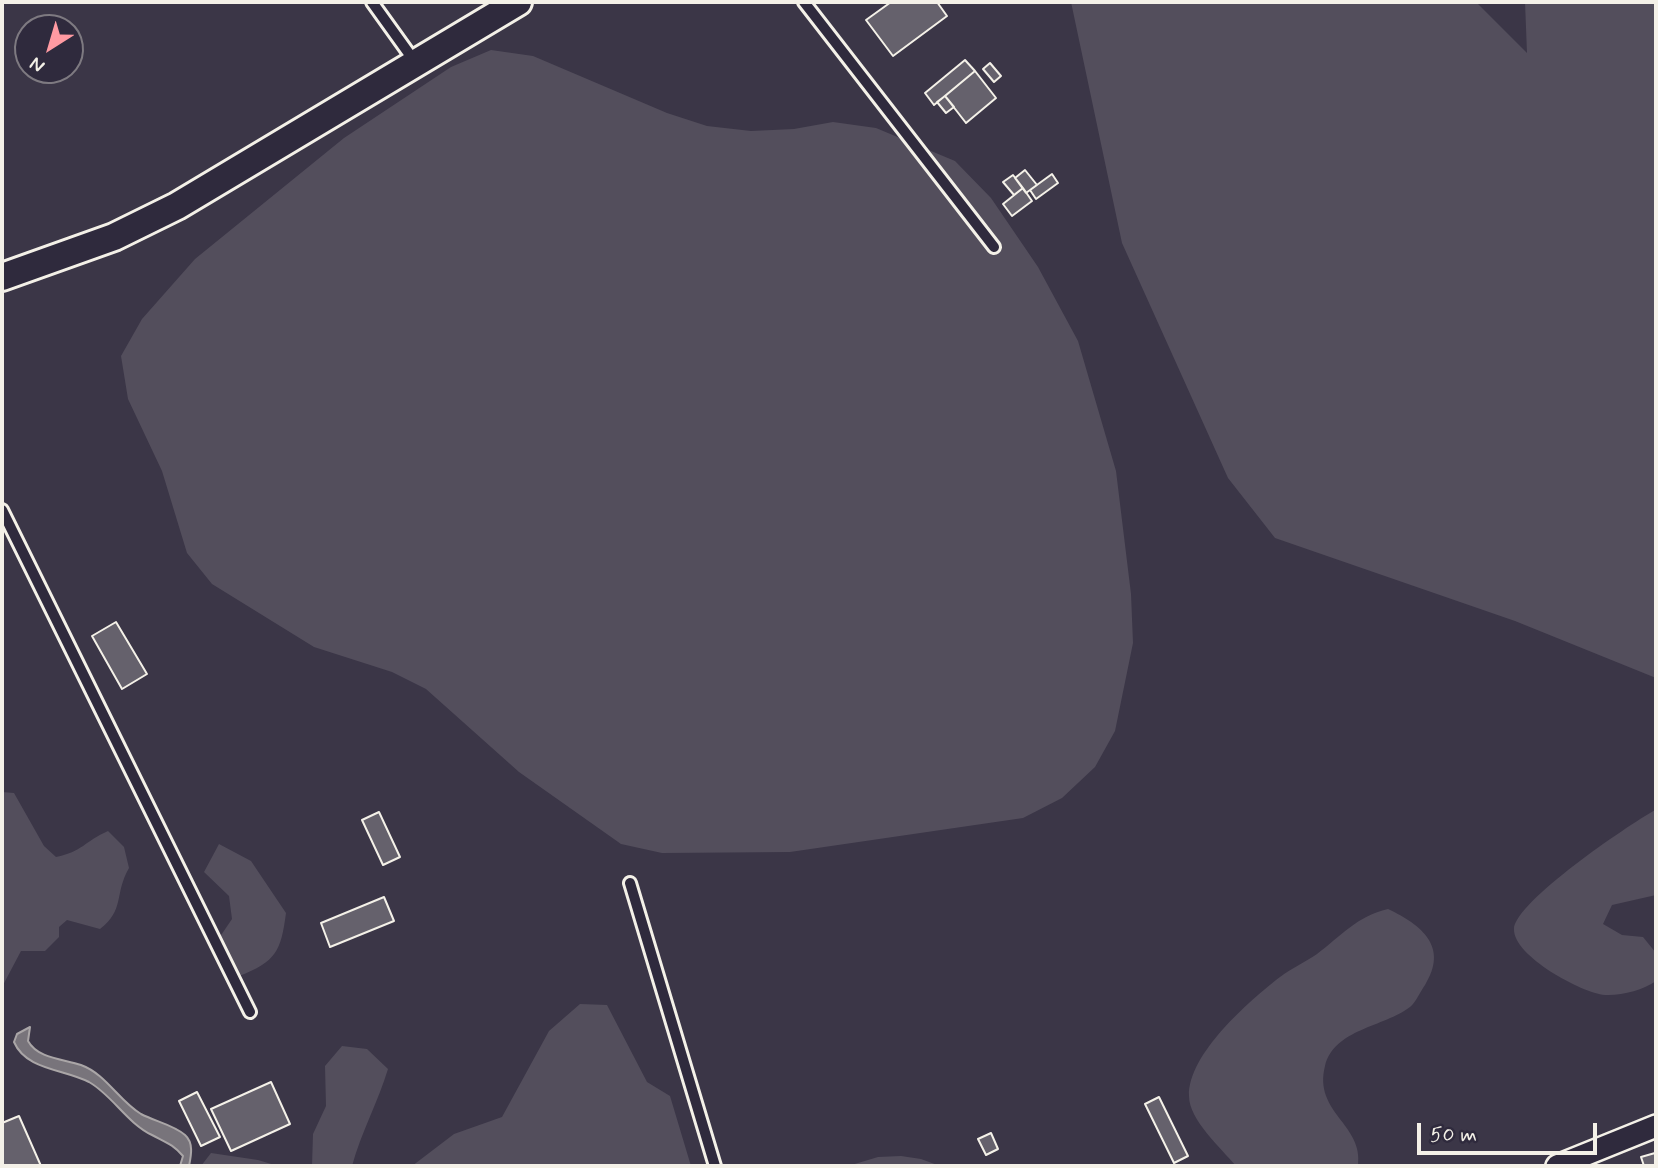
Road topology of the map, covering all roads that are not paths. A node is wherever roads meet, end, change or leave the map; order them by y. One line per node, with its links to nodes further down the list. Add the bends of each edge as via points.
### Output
1 (372, 2): 4 (lane)
2 (518, 2): 4 (street)
3 (804, 2): 5 (lane)
4 (415, 63): 6 (street, via 177,205 114,237)
5 (994, 247)
6 (2, 277)
7 (2, 510): 9 (lane)
8 (630, 883): 11 (lane)
9 (250, 1012)
10 (1656, 1126): 12 (street)
11 (715, 1166)
12 (1557, 1166)

